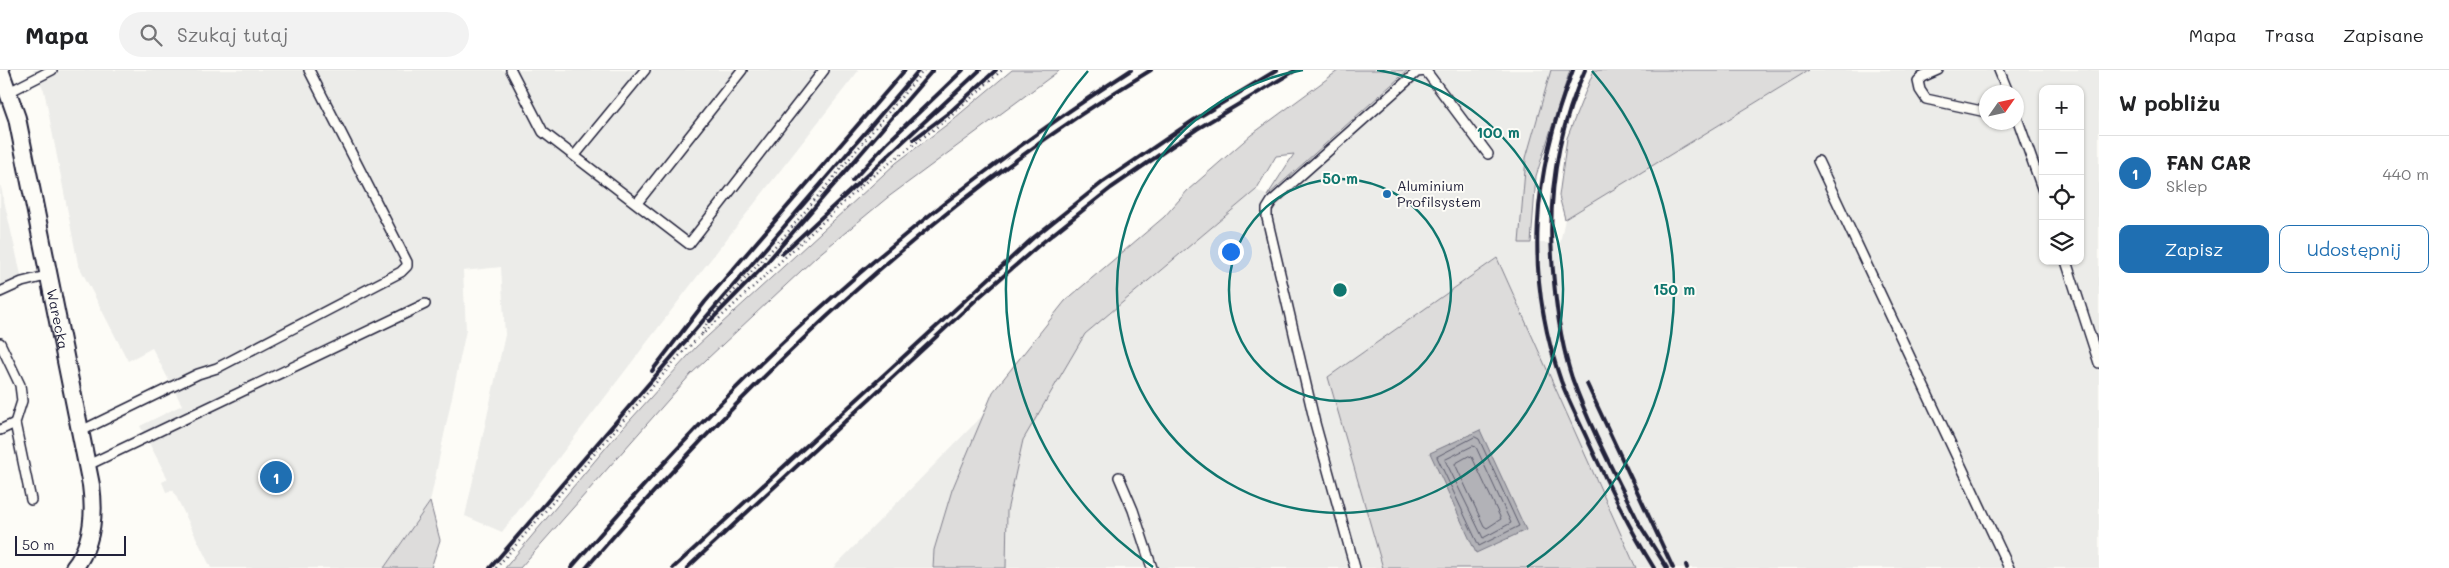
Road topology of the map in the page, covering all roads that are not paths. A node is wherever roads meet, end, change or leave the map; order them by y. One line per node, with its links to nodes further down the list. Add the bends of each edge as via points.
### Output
1 (0, 70): 11 (street, Warecka)
2 (52, 70): 11 (lane)
3 (309, 70): 27 (lane, via 407,262 405,270 217,368)
4 (511, 70): 15 (lane, via 543,132)
5 (645, 70): 15 (lane)
6 (742, 70): 18 (lane)
7 (824, 70): 18 (lane, via 689,244)
8 (1938, 70): 12 (lane, via 1918,81 1922,96)
9 (1999, 70): 10 (lane)
10 (2005, 85)
11 (9, 92): 20 (street, Warecka)
12 (1979, 110)
13 (2021, 130): 17 (lane)
14 (1488, 154): 33 (lane, via 1426,72 1417,72 1272,201 1267,209 1266,218 1314,423)
15 (575, 155): 18 (lane)
16 (1818, 161): 34 (lane)
17 (2039, 180)
18 (637, 203)
19 (2067, 265): 24 (lane)
20 (50, 275): 21 (lane); 27 (street, Warecka)
21 (0, 292)
22 (425, 304): 28 (lane)
23 (0, 343): 25 (lane, via 20,385 22,401)
24 (2099, 363)
25 (15, 423): 26 (lane); 30 (lane)
26 (0, 430)
27 (81, 430): 28 (street, Warecka)
28 (88, 465): 31 (street, Warecka, via 93,518 86,547)
29 (1119, 477): 32 (lane)
30 (31, 500)
31 (74, 568)
32 (1152, 568)
33 (1356, 568)
34 (2009, 568)

